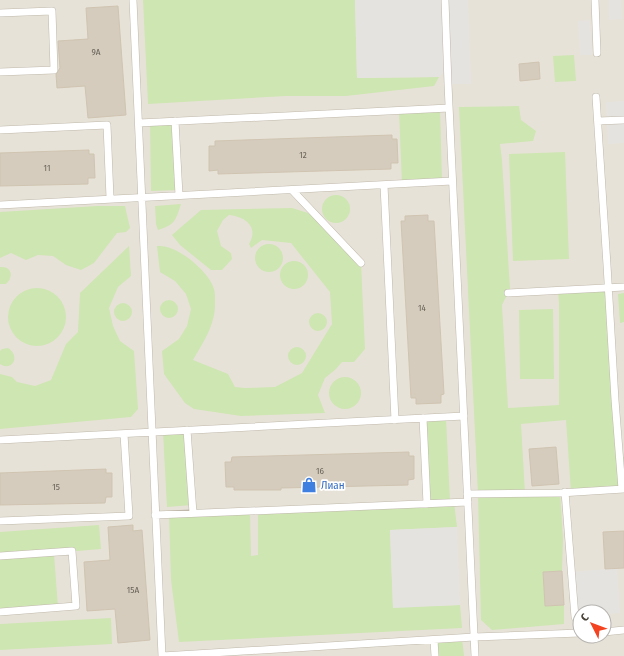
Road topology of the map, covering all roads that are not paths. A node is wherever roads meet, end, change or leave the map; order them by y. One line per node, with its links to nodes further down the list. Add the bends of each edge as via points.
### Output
1 (133, 0): 12 (lane)
2 (445, 0): 8 (lane)
3 (595, 0): 5 (lane)
4 (0, 13): 6 (lane, via 52,11 54,70)
5 (597, 53)
6 (0, 72)
7 (596, 97): 10 (lane)
8 (450, 108): 11 (lane); 14 (lane)
9 (624, 120): 10 (lane)
10 (598, 121): 23 (lane)
11 (175, 122): 12 (lane); 17 (lane)
12 (138, 123): 18 (lane)
13 (0, 130): 19 (lane, via 107,125)
14 (452, 181): 15 (lane); 25 (lane)
15 (384, 185): 16 (lane); 27 (lane)
16 (292, 190): 17 (lane); 21 (lane)
17 (179, 195): 18 (lane)
18 (142, 196): 19 (lane); 29 (lane)
19 (110, 198): 20 (lane)
20 (0, 205)
21 (362, 263)
22 (624, 287): 23 (lane)
23 (609, 288): 24 (lane); 32 (lane)
24 (508, 293)
25 (464, 416): 26 (lane); 34 (lane)
26 (423, 418): 27 (lane); 35 (lane)
27 (395, 420): 28 (lane)
28 (187, 430): 29 (lane); 36 (lane)
29 (152, 432): 30 (lane); 37 (lane)
30 (124, 434): 31 (lane); 38 (lane, via 129,516)
31 (0, 440)
32 (623, 489): 33 (lane)
33 (565, 492): 34 (lane); 40 (lane)
34 (468, 498): 35 (lane); 45 (lane)
35 (426, 504): 36 (lane)
36 (193, 513): 37 (lane)
37 (156, 515): 48 (lane)
38 (0, 521)
39 (0, 556): 41 (lane, via 72,551 76,606)
40 (574, 604)
41 (0, 612)
42 (624, 630): 43 (lane)
43 (612, 631)
44 (572, 633): 45 (lane)
45 (474, 637): 46 (lane); 50 (lane)
46 (434, 640): 47 (lane); 49 (lane)
47 (200, 655): 48 (lane)
48 (162, 656)
49 (435, 656)
50 (475, 656)

